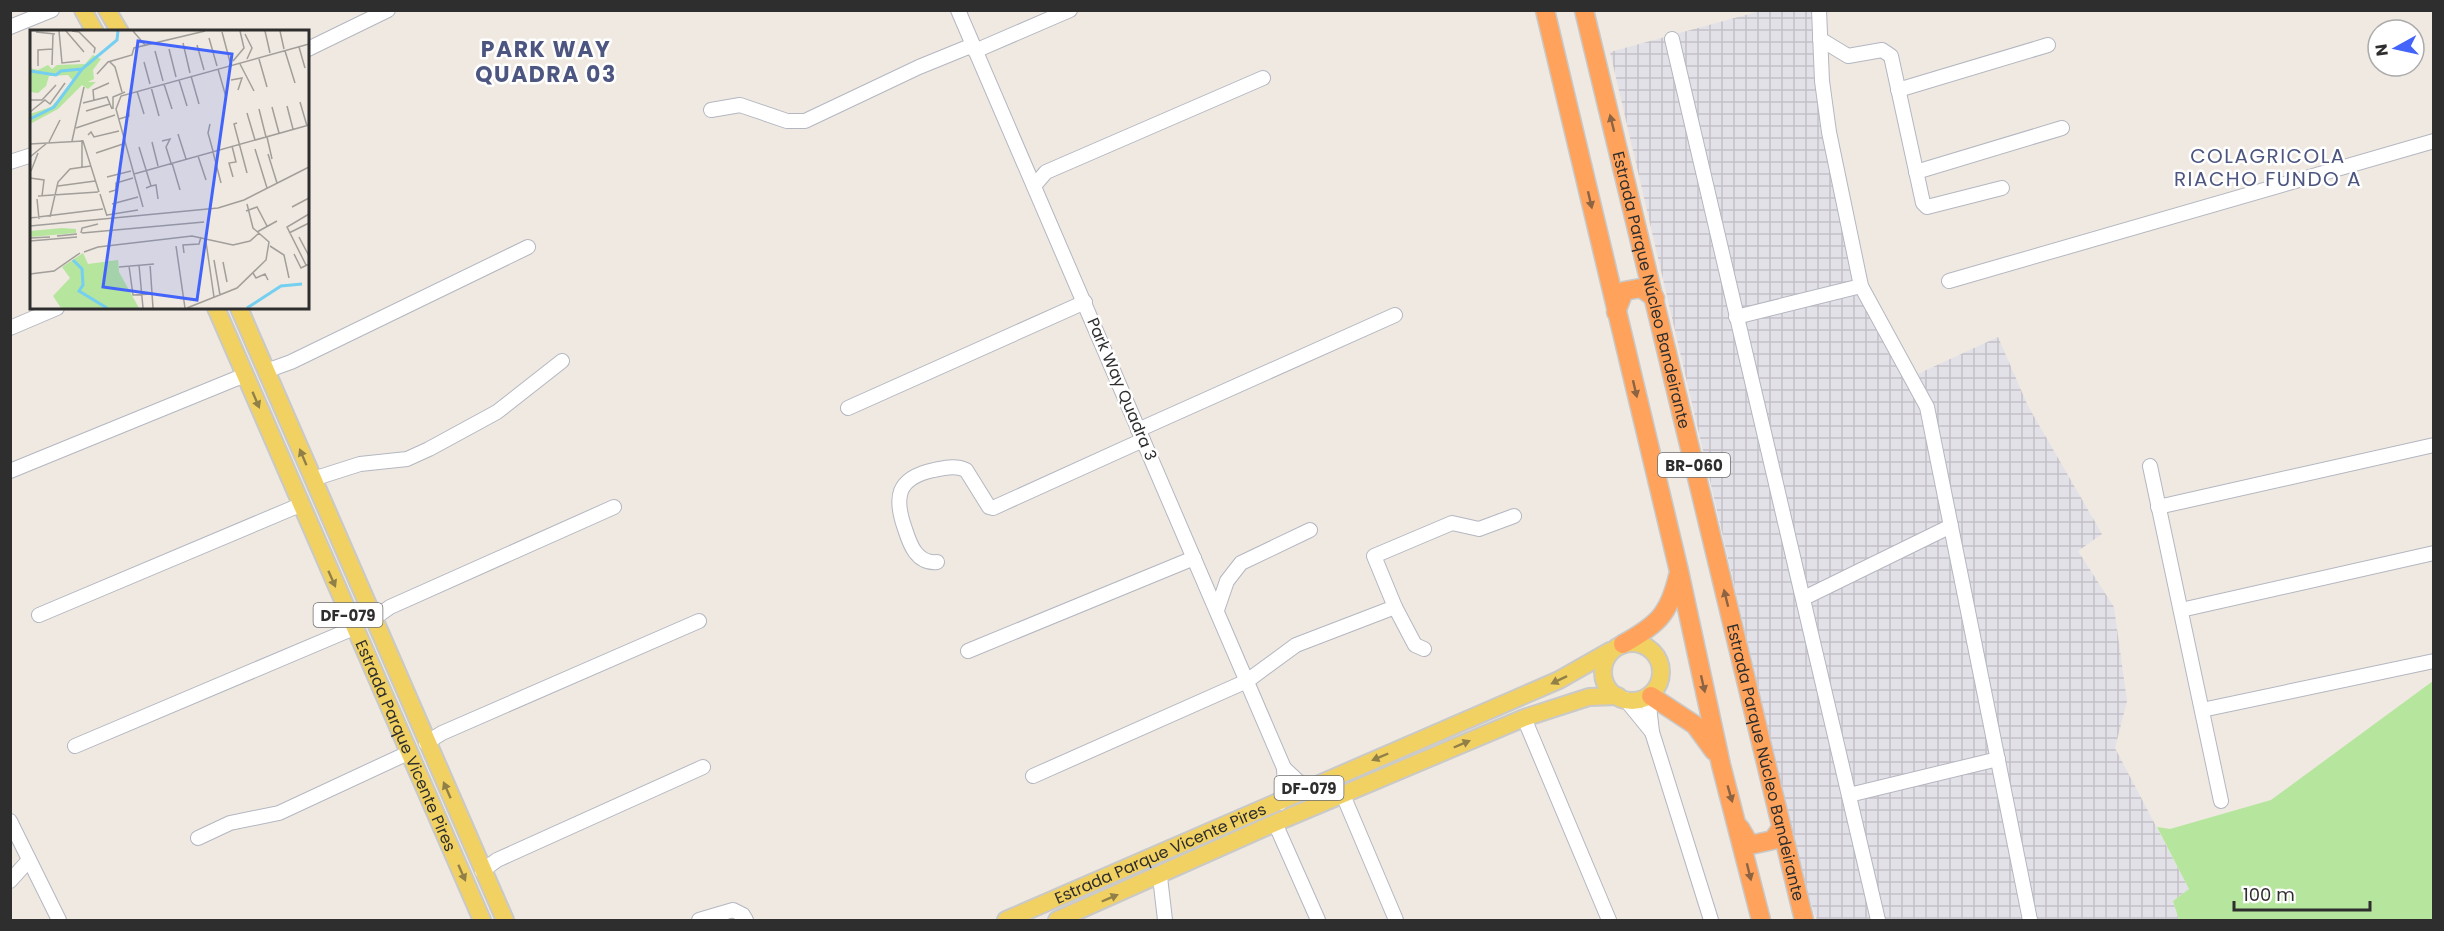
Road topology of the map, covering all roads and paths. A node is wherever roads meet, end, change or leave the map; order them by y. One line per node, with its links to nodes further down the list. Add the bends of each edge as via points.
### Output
1 (52, 10): 10 (street)
2 (83, 10): 11 (main road)
3 (388, 10): 17 (street)
4 (958, 10): 16 (street, Park Way Quadra 3)
5 (1070, 10): 16 (street)
6 (1545, 10): 38 (highway, BR-060, one-way to 38)
7 (1584, 10): 33 (highway, Estrada Parque Núcleo Bandeirante / BR-060, one-way to 7)
8 (1819, 10): 14 (street)
9 (108, 11): 12 (main road)
10 (10, 27)
11 (94, 30)
12 (119, 30)
13 (1672, 39): 40 (street)
14 (1820, 39): 19 (street, via 1848,56 1882,50 1891,56); 32 (street, via 1829,132)
15 (2048, 45): 19 (street)
16 (974, 48): 20 (street, via 919,67 805,121 787,121 740,105); 25 (street, Park Way Quadra 3)
17 (309, 49)
18 (1263, 78): 26 (street)
19 (1898, 90): 27 (street)
20 (711, 110)
21 (2061, 128): 27 (street)
22 (2433, 141): 31 (street)
23 (30, 156): 24 (street)
24 (10, 162)
25 (1027, 170): 26 (street); 28 (street, Park Way Quadra 3)
26 (1046, 172): 28 (street)
27 (1916, 172): 29 (street, via 1927,207)
28 (1034, 186): 34 (street, Park Way Quadra 3)
29 (2002, 188)
30 (528, 247): 43 (street)
31 (1949, 281)
32 (1861, 286): 40 (street); 55 (street, via 1927,407)
33 (1655, 298): 38 (highway, via 1641,288 1624,291); 95 (highway, Estrada Parque Núcleo Bandeirante / BR-060, one-way to 33)
34 (1085, 302): 45 (street); 46 (street, Park Way Quadra 3)
35 (55, 309): 41 (street)
36 (216, 309): 44 (main road, Estrada Parque Vicente Pires / DF-079)
37 (238, 309): 43 (main road, Estrada Parque Vicente Pires / DF-079)
38 (1616, 312): 60 (highway, BR-060, one-way to 60)
39 (1395, 315): 46 (street)
40 (1736, 317): 61 (street)
41 (10, 328)
42 (562, 361): 50 (street, via 497,412 429,449 407,459 360,464)
43 (266, 371): 50 (main road, Estrada Parque Vicente Pires / DF-079, one-way to 43)
44 (245, 375): 49 (street); 51 (main road, Estrada Parque Vicente Pires / DF-079, one-way to 51)
45 (848, 408)
46 (1140, 435): 58 (street, Park Way Quadra 3); 59 (street, via 993,508 960,467 929,471 914,479 903,487 898,510 913,550 921,559)
47 (2433, 445): 53 (street)
48 (2150, 466): 53 (street)
49 (10, 471)
50 (313, 479): 66 (main road, Estrada Parque Vicente Pires / DF-079)
51 (300, 505): 65 (street); 68 (main road, Estrada Parque Vicente Pires / DF-079, one-way to 68)
52 (614, 507): 66 (street)
53 (2158, 507): 64 (street)
54 (1514, 516): 62 (street, via 1479,529 1452,523 1374,556)
55 (1951, 526): 61 (street); 82 (street)
56 (1310, 530): 63 (street, via 1241,563 1227,581)
57 (2433, 553): 64 (street)
58 (1194, 558): 63 (street, Park Way Quadra 3); 71 (street)
59 (937, 562)
60 (1678, 571): 69 (highway, via 1673,595 1662,617); 83 (highway, BR-060, one-way to 83)
61 (1804, 598): 89 (street)
62 (1395, 607): 70 (street, via 1415,645); 73 (street, via 1296,645)
63 (1217, 610): 73 (street, Park Way Quadra 3)
64 (2181, 610): 76 (street)
65 (39, 615)
66 (373, 619): 79 (main road, Estrada Parque Vicente Pires / DF-079)
67 (699, 621): 79 (street)
68 (354, 628): 80 (street); 81 (main road, Estrada Parque Vicente Pires / DF-079)
69 (1616, 648): 74 (main road, via 1644,646 1655,656 1661,675); 75 (main road, via 1602,672 1607,686); 87 (main road, Estrada Parque Vicente Pires / DF-079, one-way to 87, via 1559,680)
70 (1424, 650)
71 (968, 651)
72 (2433, 661): 76 (street)
73 (1247, 681): 85 (street, Park Way Quadra 3); 86 (street)
74 (1649, 696): 75 (main road, Estrada Parque Vicente Pires / DF-079, via 1634,702); 78 (street); 83 (highway, via 1695,725)
75 (1621, 698): 77 (main road, Estrada Parque Vicente Pires / DF-079, via 1589,697); 78 (street)
76 (2202, 710): 90 (street)
77 (1524, 718): 88 (main road, Estrada Parque Vicente Pires / DF-079, one-way to 77); 112 (street)
78 (1652, 732): 113 (street)
79 (426, 743): 98 (main road, Estrada Parque Vicente Pires / DF-079, one-way to 79)
80 (75, 746)
81 (408, 753): 96 (street, via 279,813 230,824); 104 (main road, Estrada Parque Vicente Pires / DF-079, one-way to 104)
82 (1998, 759): 89 (street); 117 (street)
83 (1721, 765): 94 (highway, BR-060, one-way to 94)
84 (703, 767): 98 (street, via 497,860)
85 (1284, 768): 87 (street, Park Way Quadra 3); 91 (street, Park Way Quadra 3, via 1285,791)
86 (1033, 776)
87 (1309, 788): 91 (main road, Estrada Parque Vicente Pires / DF-079)
88 (1343, 795): 93 (main road, Estrada Parque Vicente Pires / DF-079); 111 (street)
89 (1849, 795): 116 (street)
90 (2221, 801)
91 (1280, 803): 101 (main road, Estrada Parque Vicente Pires / DF-079)
92 (10, 821): 97 (street)
93 (1275, 823): 99 (main road, Estrada Parque Vicente Pires / DF-079); 110 (street)
94 (1738, 824): 95 (highway, via 1750,845 1773,840); 114 (highway, BR-060, one-way to 114)
95 (1781, 828): 115 (highway, Estrada Parque Núcleo Bandeirante / BR-060)
96 (198, 838)
97 (29, 860): 100 (street); 103 (street)
98 (482, 871): 105 (main road, Estrada Parque Vicente Pires / DF-079)
99 (1160, 876): 102 (main road, Estrada Parque Vicente Pires / DF-079, one-way to 99); 109 (street)
100 (10, 881)
101 (1056, 899): 102 (main road); 108 (main road, Estrada Parque Vicente Pires / DF-079)
102 (1061, 919)
103 (59, 921)
104 (482, 921)
105 (505, 921)
106 (699, 921): 107 (street, via 733,910)
107 (746, 921)
108 (1006, 921)
109 (1165, 921)
110 (1318, 921)
111 (1396, 921)
112 (1609, 921)
113 (1711, 921)
114 (1761, 921)
115 (1804, 921)
116 (1878, 921)
117 (2030, 921)

